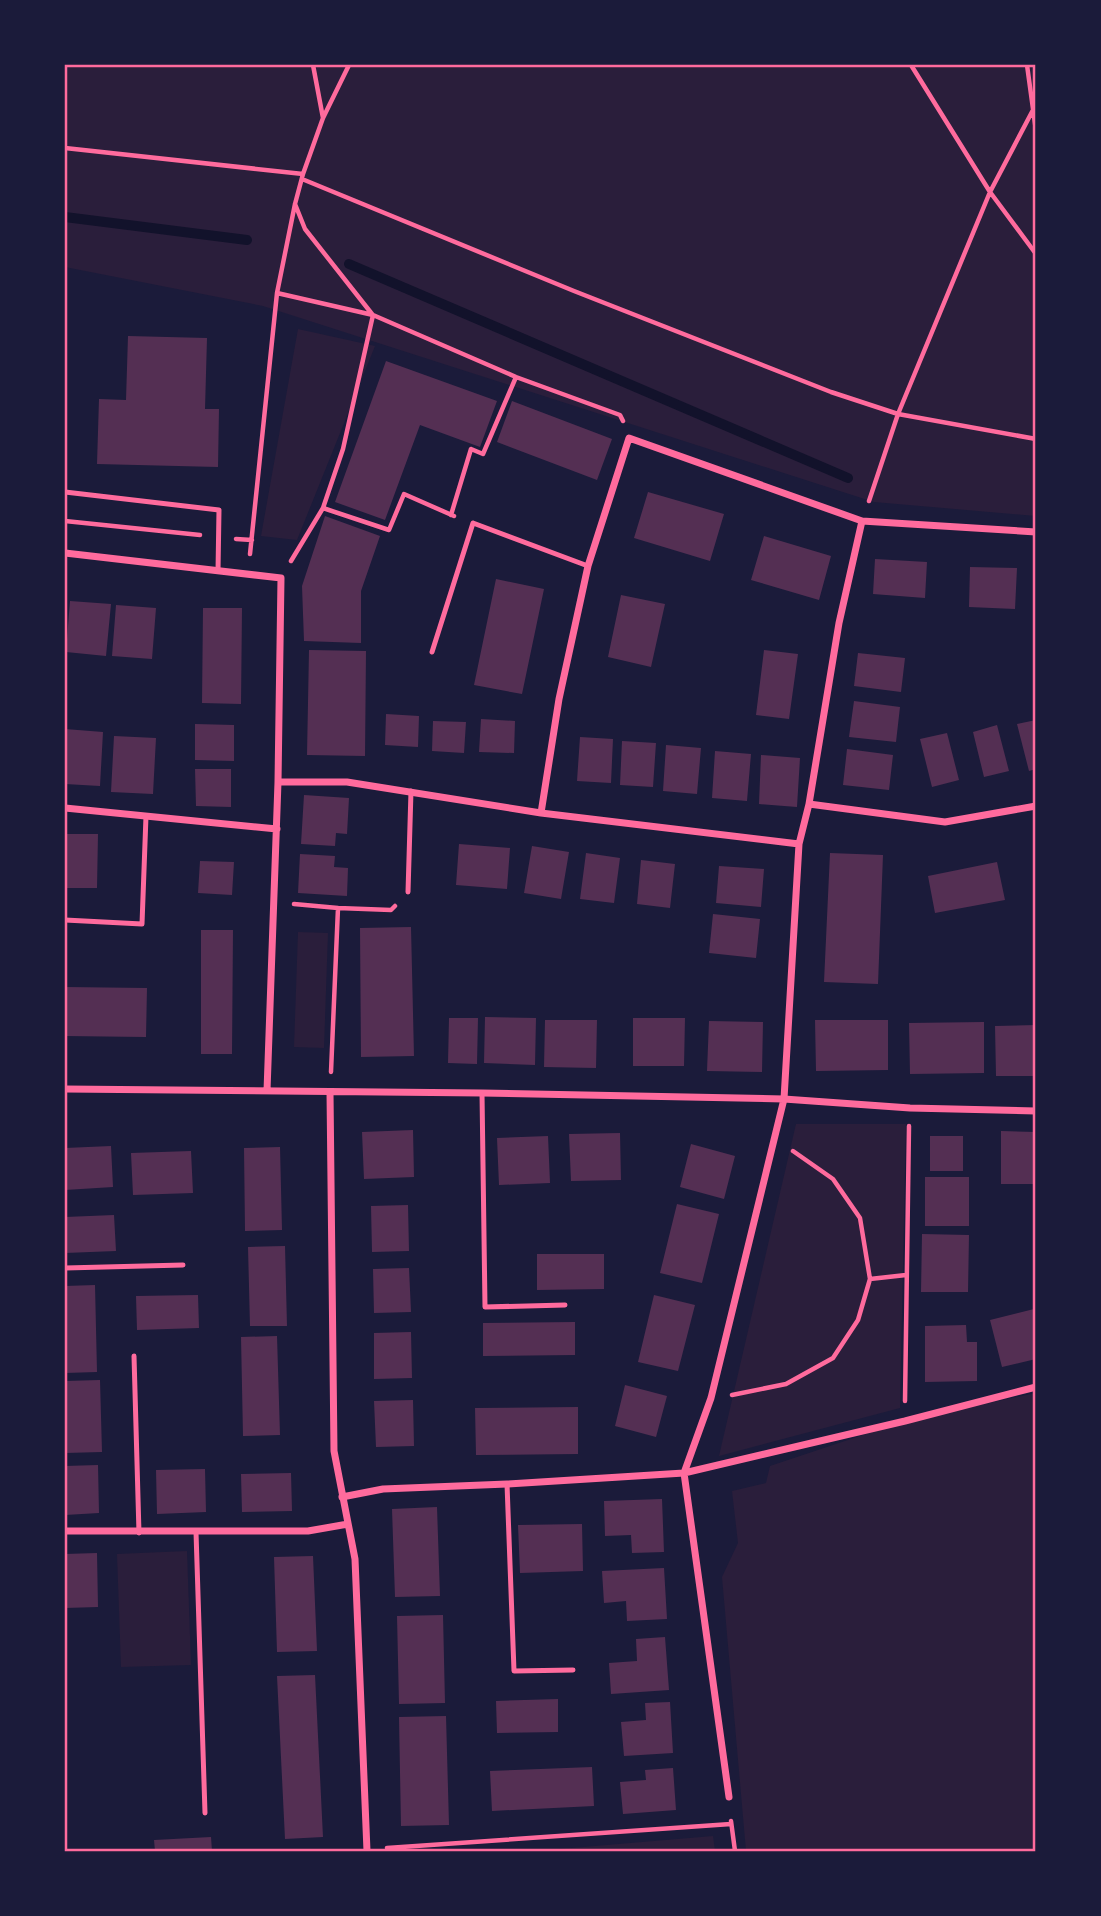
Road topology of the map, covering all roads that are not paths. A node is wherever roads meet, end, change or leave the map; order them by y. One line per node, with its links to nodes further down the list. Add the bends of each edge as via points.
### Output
1 (65, 492): 6 (lane, via 219,510)
2 (862, 521): 3 (street); 5 (street, via 629,438); 10 (street, via 839,623)
3 (1036, 532)
4 (65, 553): 6 (street)
5 (588, 566): 7 (lane, via 473,523); 13 (street, via 559,699)
6 (218, 571): 8 (street, via 281,578)
7 (432, 652)
8 (278, 782): 9 (street, via 347,782); 15 (street)
9 (411, 791): 13 (street); 17 (lane)
10 (809, 804): 11 (street, via 945,822); 16 (street)
11 (1036, 806)
12 (65, 808): 14 (street)
13 (541, 813): 16 (street)
14 (146, 816): 15 (street); 18 (lane, via 142,924)
15 (277, 829): 20 (street)
16 (799, 844): 23 (street)
17 (408, 892)
18 (65, 920)
19 (65, 1089): 20 (street)
20 (267, 1091): 21 (street)
21 (330, 1092): 22 (street); 32 (street, via 334,1451)
22 (482, 1093): 23 (street); 27 (lane, via 485,1307)
23 (784, 1099): 24 (street); 30 (street, via 711,1398)
24 (1036, 1111)
25 (183, 1265): 26 (lane)
26 (65, 1268)
27 (565, 1305)
28 (134, 1356): 36 (lane)
29 (1036, 1387): 30 (street)
30 (684, 1473): 31 (street); 38 (street)
31 (507, 1484): 32 (street, via 383,1489); 37 (lane, via 514,1671)
32 (342, 1497): 33 (street)
33 (348, 1524): 35 (street, via 308,1531); 40 (street, via 355,1559)
34 (65, 1531): 36 (street)
35 (196, 1532): 36 (street); 39 (lane)
36 (139, 1533)
37 (573, 1670)
38 (729, 1797)
39 (205, 1813)
40 (367, 1850)

